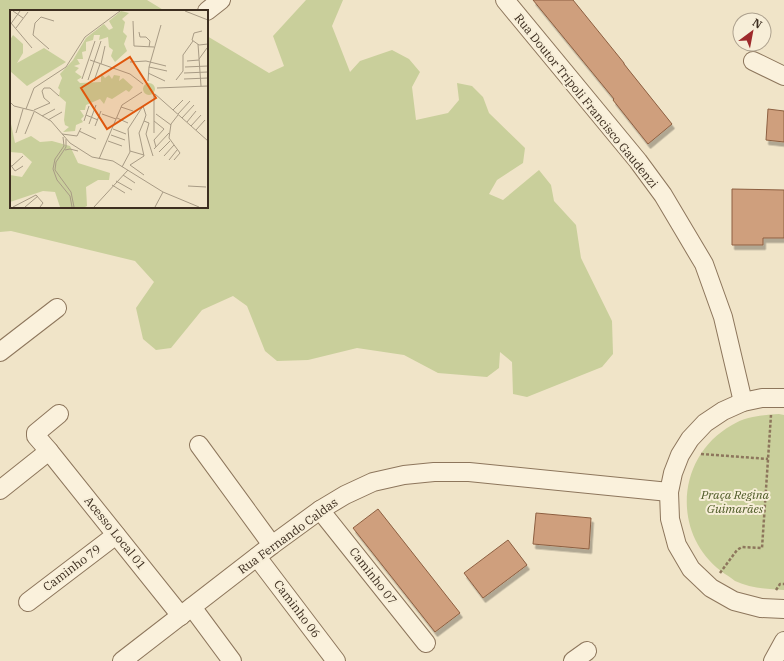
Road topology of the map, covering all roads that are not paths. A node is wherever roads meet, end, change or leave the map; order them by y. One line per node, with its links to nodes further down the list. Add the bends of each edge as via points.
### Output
1 (221, 0): 3 (street)
2 (505, 0): 9 (street, Rua Doutor Trípoli Francisco Gaudenzi, via 638,161 663,195 704,264 723,317)
3 (208, 10)
4 (753, 61): 5 (street)
5 (784, 76)
6 (57, 308): 7 (street)
7 (0, 352)
8 (784, 398): 9 (street, via 762,398)
9 (742, 402): 14 (street, via 705,423 690,439 680,455)
10 (59, 414): 12 (street, Acesso Local 01, via 36,433)
11 (199, 445): 17 (street)
12 (49, 451): 13 (street); 16 (street, Acesso Local 01)
13 (0, 490)
14 (669, 492): 15 (street, Rua Fernando Caldas, via 490,473 434,472 373,482); 20 (street, via 670,519 677,545 691,569 711,588 734,601 761,608)
15 (320, 510): 17 (street, Rua Fernando Caldas); 23 (street, Caminho 07)
16 (116, 535): 19 (street, Caminho 79); 21 (street, Acesso Local 01)
17 (272, 546): 18 (street, Rua Fernando Caldas)
18 (257, 557): 21 (street, Rua Fernando Caldas); 26 (street, Caminho 06)
19 (28, 602)
20 (784, 609)
21 (187, 612): 24 (street, Rua Fernando Caldas); 25 (street, Acesso Local 01)
22 (784, 641): 27 (street)
23 (426, 643)
24 (129, 659)
25 (232, 661)
26 (336, 661)
27 (773, 661)

